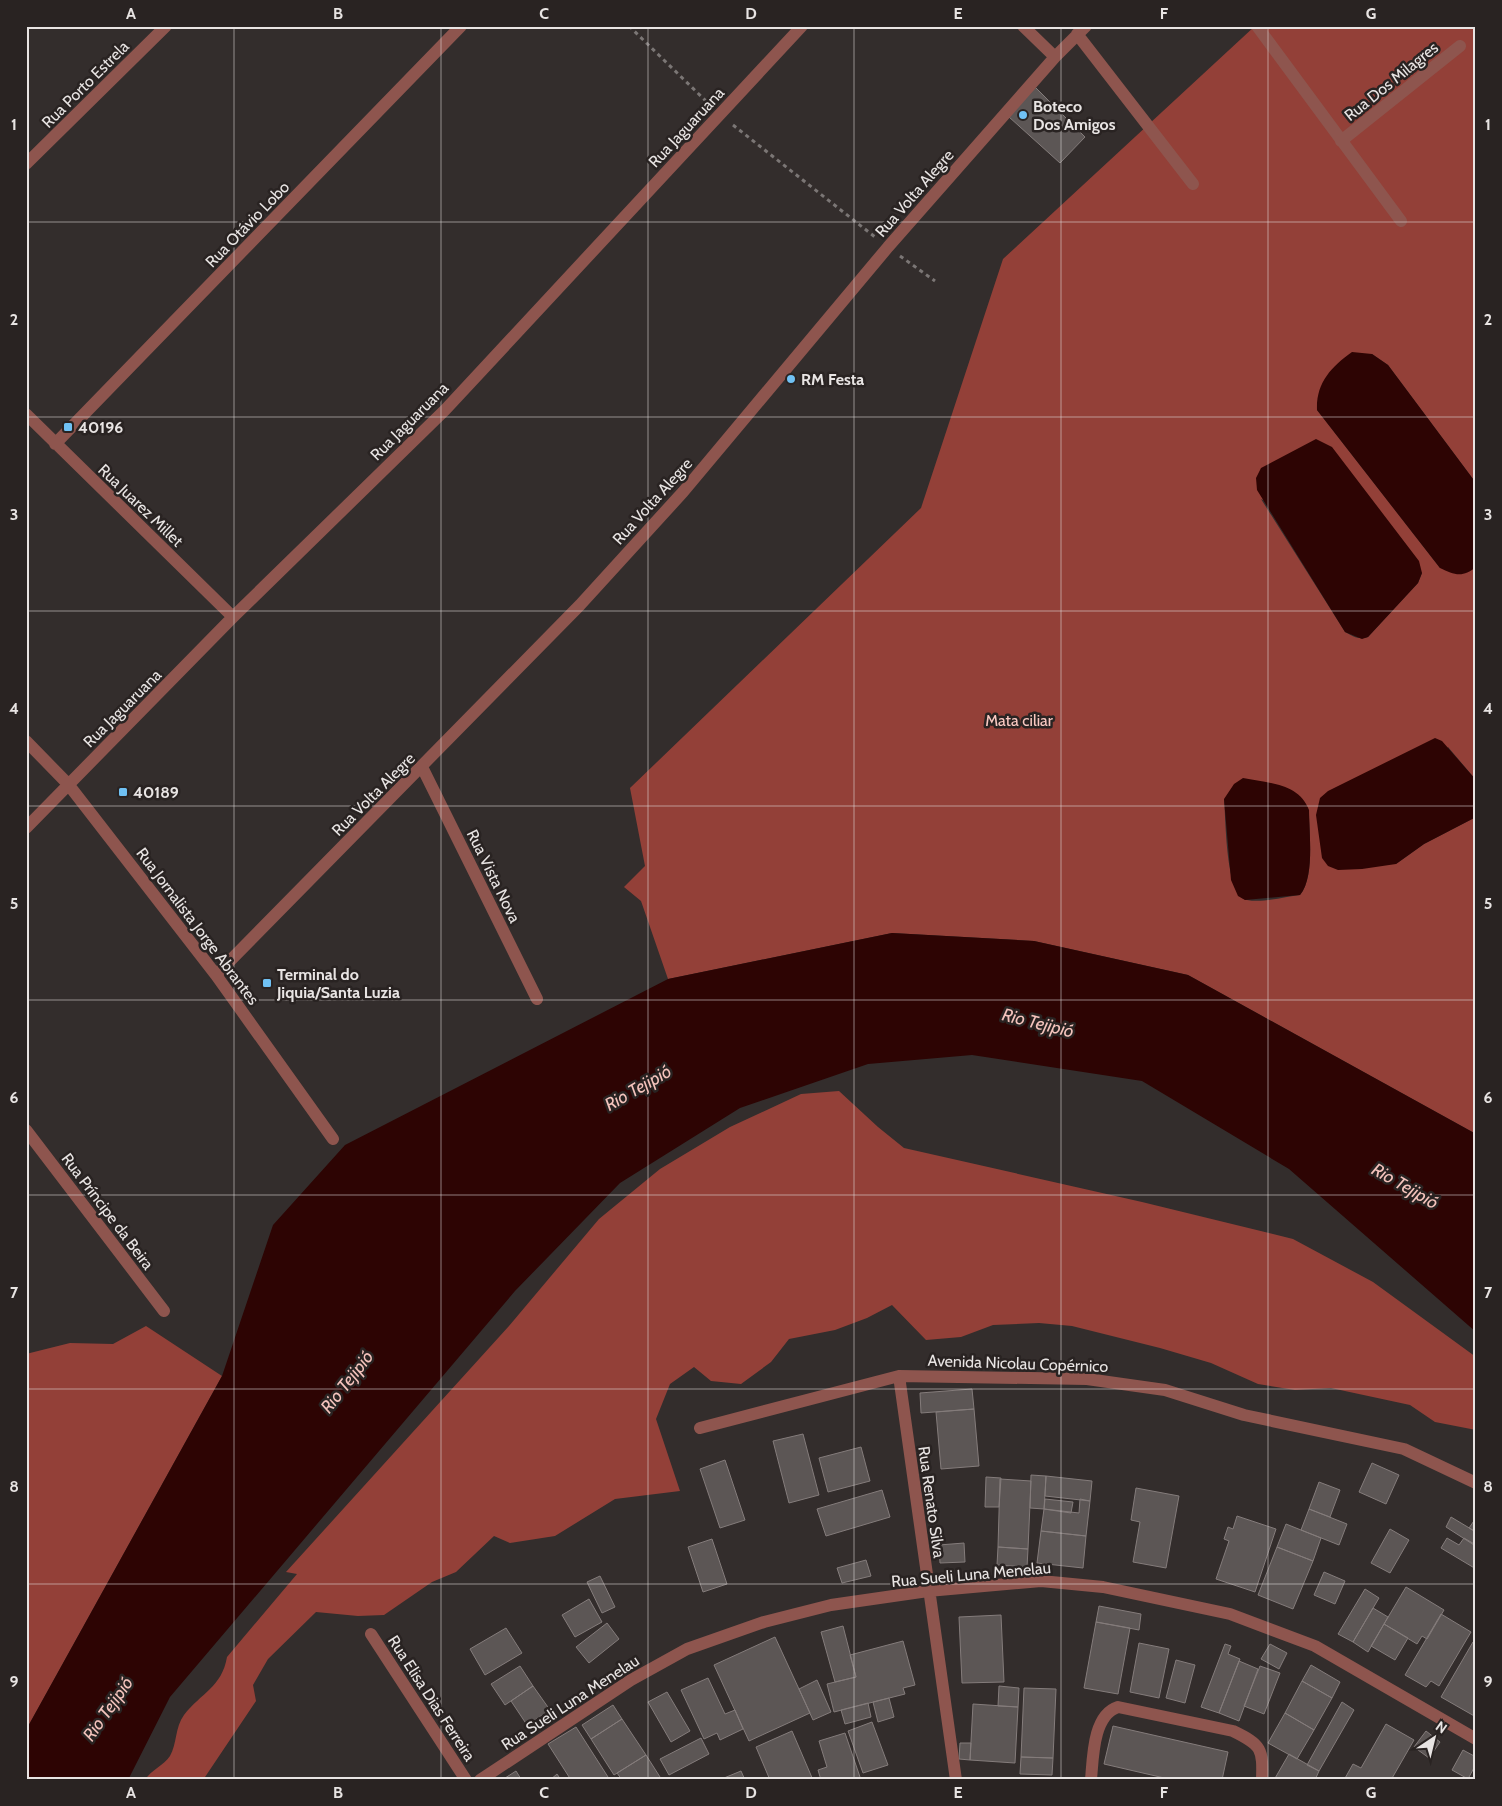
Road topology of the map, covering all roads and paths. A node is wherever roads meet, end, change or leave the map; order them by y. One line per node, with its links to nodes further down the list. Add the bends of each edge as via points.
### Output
1 (166, 26): 12 (street, Rua Porto Estrela)
2 (461, 26): 18 (street, Rua Otávio Lobo)
3 (629, 26): 10 (path)
4 (802, 26): 10 (street, Rua Jaguaruana)
5 (1023, 26): 9 (street)
6 (1257, 26): 11 (street)
7 (1082, 30): 9 (street, Rua Volta Alegre); 13 (street)
8 (1460, 46): 11 (street, Rua Dos Milagres)
9 (1055, 57): 15 (street, Rua Volta Alegre)
10 (720, 114): 15 (path); 19 (street, Rua Jaguaruana, via 445,410)
11 (1341, 141): 14 (street)
12 (26, 164)
13 (1193, 184)
14 (1401, 222)
15 (888, 247): 16 (path); 21 (street, Rua Volta Alegre, via 683,492 580,605)
16 (935, 281)
17 (26, 414): 18 (street, Rua Juarez Millet)
18 (55, 444): 19 (street, Rua Juarez Millet)
19 (233, 618): 22 (street, Rua Jaguaruana)
20 (26, 741): 22 (street, Rua Jornalista Jorge Abrantes)
21 (422, 767): 24 (street, Rua Volta Alegre); 25 (street, Rua Vista Nova)
22 (68, 784): 23 (street, Rua Jaguaruana); 24 (street, Rua Jornalista Jorge Abrantes)
23 (26, 828)
24 (216, 975): 27 (street, Rua Jornalista Jorge Abrantes)
25 (537, 999)
26 (26, 1130): 28 (street, Rua Príncipe da Beira)
27 (333, 1139)
28 (164, 1312)
29 (899, 1376): 30 (street, Avenida Nicolau Copérnico); 31 (street, Avenida Nicolau Copérnico, via 1087,1379 1166,1390 1244,1415 1404,1449); 32 (street, Rua Renato Silva)
30 (700, 1428)
31 (1476, 1483)
32 (928, 1590): 34 (street, Rua Sueli Luna Menelau, via 1041,1582 1103,1587 1230,1614 1314,1646); 36 (street, Rua Sueli Luna Menelau, via 831,1605 764,1622 687,1649 631,1680); 37 (street, Rua Renato Silva)
33 (371, 1634): 35 (street, Rua Elisa Dias Ferreira)
34 (1476, 1739)
35 (466, 1780)
36 (480, 1780)
37 (956, 1780)
38 (1091, 1780): 39 (street, via 1099,1728 1104,1716 1118,1707 1233,1731 1247,1737 1258,1745 1263,1754)
39 (1262, 1780)

